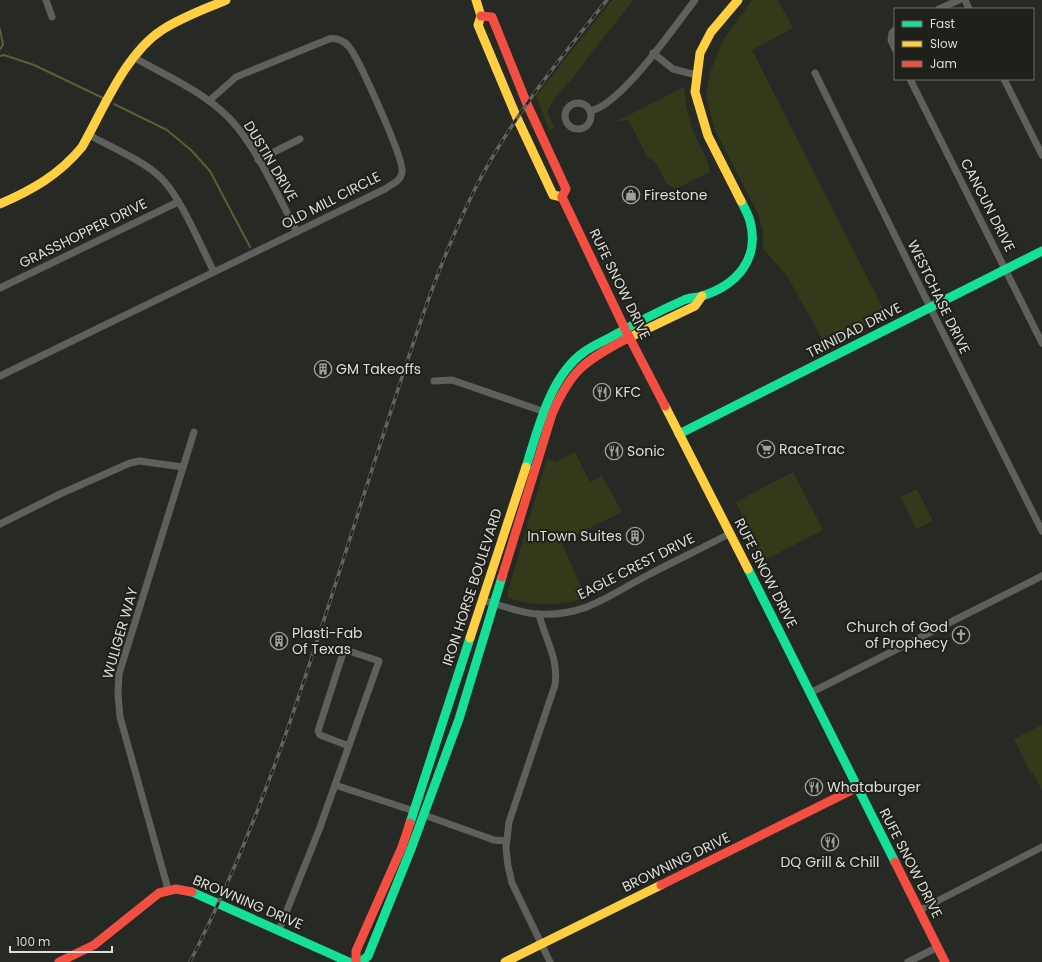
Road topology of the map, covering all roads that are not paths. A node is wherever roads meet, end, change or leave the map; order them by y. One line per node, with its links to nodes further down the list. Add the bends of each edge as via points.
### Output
1 (46, 0): 9 (street)
2 (226, 0): 13 (street, via 160,31)
3 (476, 0): 8 (street, RUFE SNOW DRIVE)
4 (695, 0): 12 (street)
5 (738, 0): 15 (street, IRON HORSE BOULEVARD, via 711,32 700,53)
6 (958, 0): 7 (street)
7 (941, 8)
8 (481, 16): 24 (street, RUFE SNOW DRIVE, via 478,25 522,130 553,195); 24 (street, RUFE SNOW DRIVE, via 492,17 527,104 566,189)
9 (52, 17)
10 (893, 32): 11 (street, via 891,40)
11 (894, 47)
12 (653, 53): 15 (street, via 673,69); 19 (street, via 621,91 601,107)
13 (135, 58): 18 (street, DUSTIN DRIVE); 20 (street)
14 (815, 73): 33 (street, WESTCHASE DRIVE)
15 (696, 74): 32 (street, IRON HORSE BOULEVARD, via 695,92 699,110 708,136 750,220 752,239 750,257 740,274 724,286)
16 (910, 80): 29 (street, CANCUN DRIVE)
17 (1004, 80): 22 (street)
18 (209, 101): 23 (street, DUSTIN DRIVE, via 235,125); 27 (street, OLD MILL CIRCLE, via 236,77 322,41 333,38 350,47 391,136 403,171 400,178 386,189)
19 (590, 111)
20 (89, 135): 25 (street, via 159,175); 26 (street, via 73,159 54,177)
21 (300, 139): 23 (street)
22 (1042, 155)
23 (258, 160): 27 (street, DUSTIN DRIVE)
24 (562, 197): 34 (street, RUFE SNOW DRIVE)
25 (178, 202): 30 (street); 31 (street, GRASSHOPPER DRIVE)
26 (0, 204)
27 (297, 232): 30 (street, OLD MILL CIRCLE)
28 (1042, 251): 29 (street, TRINIDAD DRIVE)
29 (1005, 270): 33 (street, TRINIDAD DRIVE); 36 (street, CANCUN DRIVE)
30 (214, 272): 37 (street, OLD MILL CIRCLE)
31 (0, 288)
32 (702, 296): 34 (street, IRON HORSE BOULEVARD, via 686,299); 35 (street, IRON HORSE BOULEVARD, via 694,306)
33 (930, 307): 41 (street, TRINIDAD DRIVE); 44 (street, WESTCHASE DRIVE)
34 (625, 329): 35 (street, RUFE SNOW DRIVE); 39 (street, IRON HORSE BOULEVARD, via 575,359 565,370)
35 (630, 338): 39 (street, IRON HORSE BOULEVARD, via 582,365 571,376); 41 (street, RUFE SNOW DRIVE)
36 (1042, 343)
37 (0, 376)
38 (434, 381): 39 (street, via 452,380)
39 (548, 412): 47 (street, IRON HORSE BOULEVARD); 48 (street, IRON HORSE BOULEVARD)
40 (194, 432): 42 (street, WULIGER WAY)
41 (679, 434): 45 (street, RUFE SNOW DRIVE)
42 (183, 467): 43 (street, via 140,461 130,463); 58 (street, WULIGER WAY, via 119,674 118,685 120,717)
43 (0, 524)
44 (1042, 531)
45 (729, 534): 49 (street, EAGLE CREST DRIVE, via 594,605 567,613); 50 (street, RUFE SNOW DRIVE)
46 (1042, 576): 50 (street)
47 (482, 600): 48 (street, EAGLE CREST DRIVE); 54 (street, IRON HORSE BOULEVARD)
48 (494, 603): 49 (street, EAGLE CREST DRIVE); 55 (street, IRON HORSE BOULEVARD, via 459,719)
49 (539, 614): 56 (street, via 557,673 509,822)
50 (810, 693): 53 (street, RUFE SNOW DRIVE)
51 (349, 746): 51 (street, via 379,661 349,651 343,653 318,731 320,735); 52 (street)
52 (335, 785): 54 (street); 60 (street)
53 (858, 787): 59 (street, RUFE SNOW DRIVE); 61 (street, BROWNING DRIVE)
54 (414, 811): 55 (street); 65 (street, IRON HORSE BOULEVARD, via 402,846 356,951)
55 (424, 815): 56 (street, via 488,838); 66 (street, IRON HORSE BOULEVARD, via 368,956)
56 (506, 841): 61 (street, via 512,883)
57 (1042, 847): 59 (street)
58 (168, 889): 60 (street, BROWNING DRIVE, via 177,888 199,894); 63 (street, via 153,896 94,945)
59 (920, 910): 62 (street, RUFE SNOW DRIVE)
60 (279, 930): 64 (street, BROWNING DRIVE)
61 (541, 943): 67 (street, BROWNING DRIVE); 68 (street)
62 (938, 947): 69 (street); 70 (street, RUFE SNOW DRIVE)
63 (59, 962)
64 (349, 962)
65 (356, 962)
66 (360, 962)
67 (506, 962)
68 (550, 962)
69 (908, 962)
70 (945, 962)

